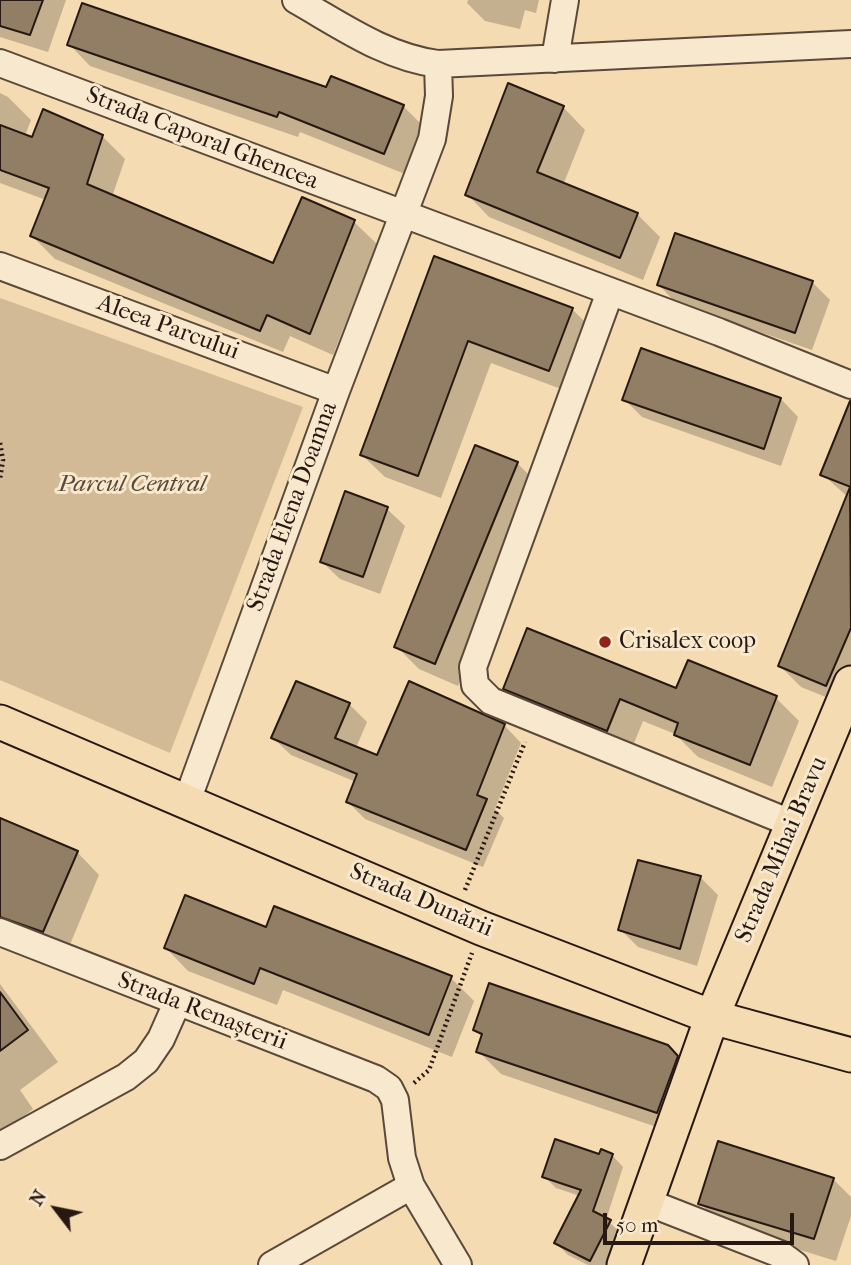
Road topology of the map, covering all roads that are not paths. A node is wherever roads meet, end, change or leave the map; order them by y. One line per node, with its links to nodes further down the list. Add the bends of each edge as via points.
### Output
1 (296, 0): 6 (street, via 382,49)
2 (565, 0): 4 (street)
3 (851, 44): 4 (street)
4 (555, 59): 6 (street)
5 (0, 64): 7 (street, Strada Caporal Ghencea)
6 (438, 64): 7 (street, Strada Elena Doamna, via 439,96 432,139)
7 (403, 215): 9 (street); 11 (street, Strada Elena Doamna)
8 (0, 266): 11 (street, Aleea Parcului)
9 (610, 292): 10 (street); 15 (street, via 473,667 475,685 491,701)
10 (851, 385)
11 (336, 391): 14 (street, Strada Elena Doamna)
12 (851, 683): 15 (main road, Strada Mihai Bravu)
13 (0, 722): 14 (main road, Strada Dunării)
14 (187, 800): 18 (main road, Strada Dunării, via 468,922)
15 (793, 824): 18 (main road, Strada Mihai Bravu)
16 (0, 932): 17 (street, Strada Renașterii)
17 (177, 1003): 20 (street, via 146,1061 126,1077); 21 (street, Strada Renașterii, via 376,1079 389,1088)
18 (712, 1017): 19 (main road, Strada Dunării); 22 (main road, Strada Mihai Bravu)
19 (851, 1055)
20 (0, 1146)
21 (411, 1186): 23 (street); 24 (street)
22 (647, 1202): 25 (main road, Strada Mihai Bravu); 26 (street, via 780,1254)
23 (272, 1265)
24 (458, 1265)
25 (624, 1265)
26 (795, 1265)

